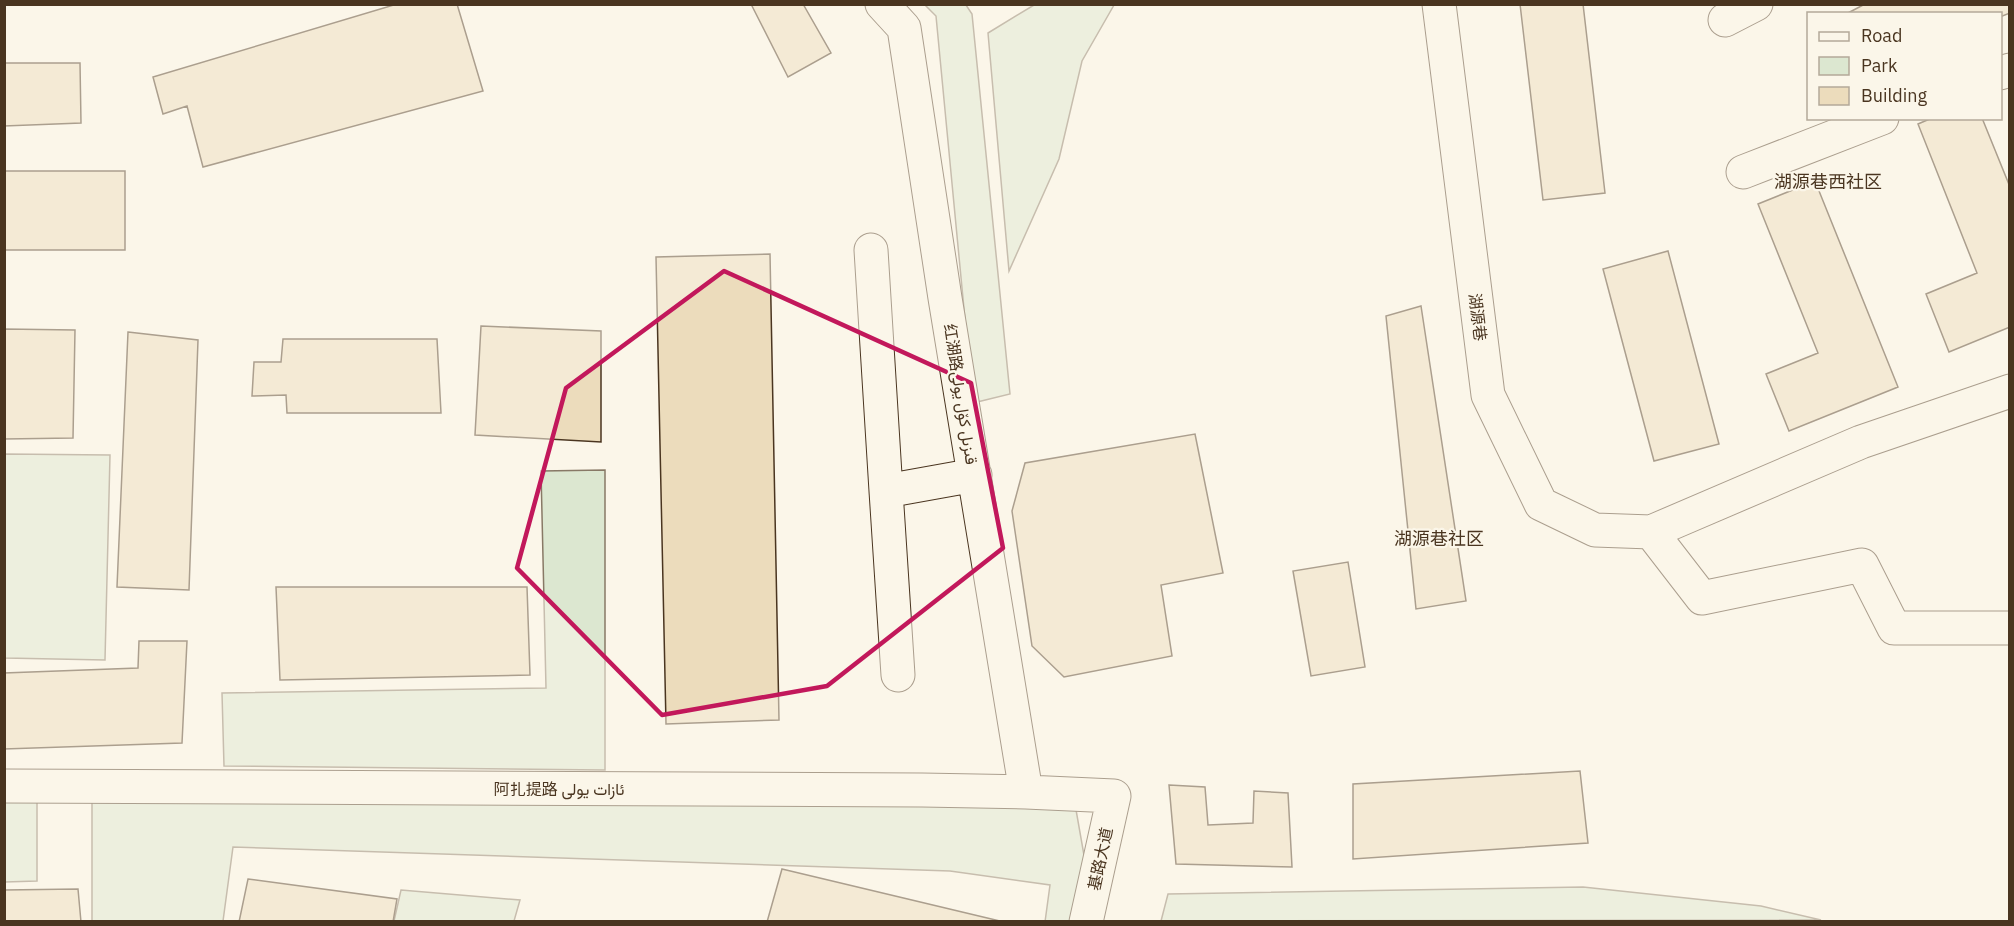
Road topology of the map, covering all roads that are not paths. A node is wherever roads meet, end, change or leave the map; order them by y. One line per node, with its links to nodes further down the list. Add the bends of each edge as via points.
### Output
1 (882, 4): 9 (street, 红湖路قىزىل كۆل يولى, via 904,28)
2 (1439, 4): 11 (street, 湖源巷, via 1488,395 1541,504 1595,530)
3 (1756, 4): 4 (street)
4 (1725, 20)
5 (1877, 120): 6 (street)
6 (1743, 172)
7 (870, 250): 10 (street)
8 (2010, 391): 11 (street, via 1861,442)
9 (975, 475): 10 (street); 15 (street, 红湖路قىزىل كۆل يولى)
10 (886, 491): 13 (street)
11 (1651, 532): 12 (street, via 1702,598 1862,566 1894,628)
12 (2010, 628)
13 (898, 675)
14 (4, 786): 15 (street, 阿扎提路 ئازات يولى)
15 (1026, 792): 16 (street, 阿扎提路 ئازات يولى)
16 (1114, 796): 17 (street, 基路大道)
17 (1086, 921)

